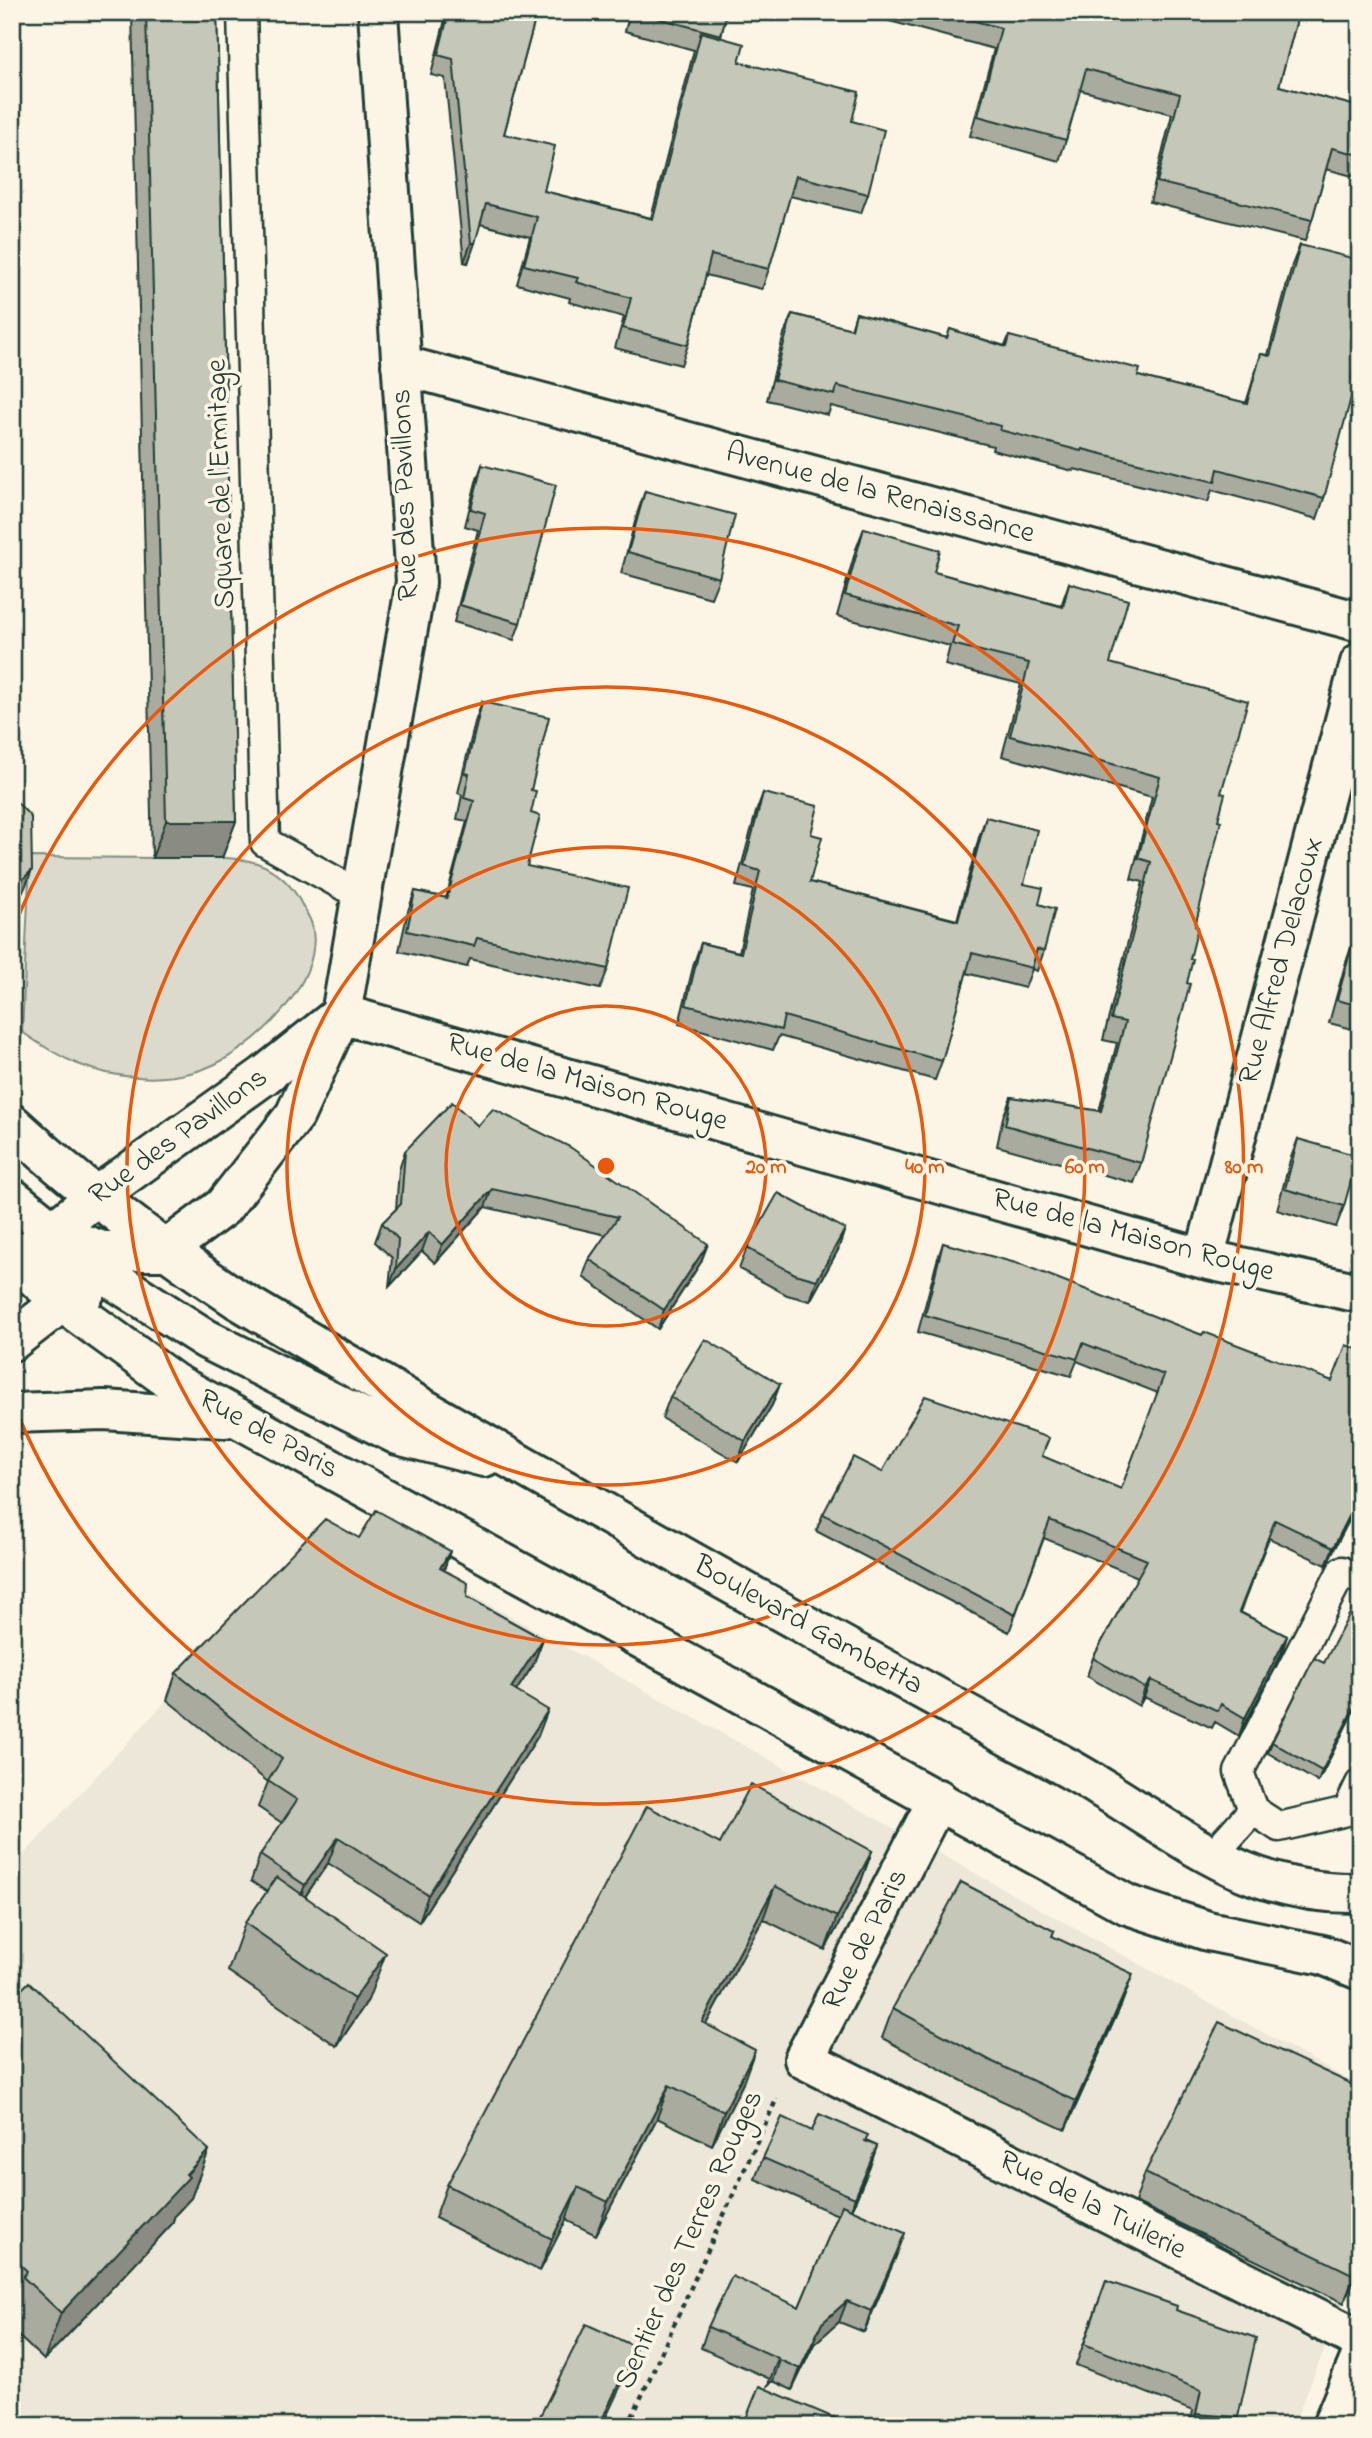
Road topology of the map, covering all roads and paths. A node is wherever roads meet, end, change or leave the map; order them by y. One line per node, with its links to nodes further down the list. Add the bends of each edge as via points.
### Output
1 (242, 12): 6 (lane, Square de l'Ermitage, via 265,842)
2 (378, 12): 3 (street, Rue des Pavillons)
3 (401, 365): 4 (street, Avenue de la Renaissance); 6 (street, Rue des Pavillons, via 416,582)
4 (1360, 622)
5 (1360, 663): 13 (street, Rue Alfred Delacoux)
6 (364, 897): 7 (street, Rue des Pavillons)
7 (341, 1014): 9 (street, Rue des Pavillons); 12 (street, Rue des Pavillons, via 295,1115 223,1207); 13 (street, Rue de la Maison Rouge)
8 (12, 1124): 9 (street)
9 (96, 1197): 11 (street, Rue des Pavillons); 12 (street)
10 (12, 1198): 11 (street)
11 (53, 1231): 12 (street, via 102,1251); 14 (street, Rue des Pavillons)
12 (164, 1251): 15 (street, Rue des Pavillons); 21 (street, Boulevard Gambetta)
13 (1204, 1259): 16 (street, Rue de la Maison Rouge)
14 (14, 1261): 15 (street); 17 (street, Rue de Paris)
15 (112, 1279): 17 (street, Rue des Pavillons); 21 (street, via 206,1339 398,1435)
16 (1360, 1293)
17 (62, 1302): 18 (street, Rue des Pavillons); 20 (street, Rue de Paris, via 137,1359)
18 (12, 1341)
19 (12, 1413): 20 (street, via 104,1410)
20 (238, 1419): 24 (street, Rue de Paris)
21 (529, 1468): 26 (street, Boulevard Gambetta, via 749,1595 1101,1787)
22 (1360, 1580): 25 (lane, via 1342,1571 1239,1772)
23 (1360, 1784): 25 (lane, via 1348,1811 1279,1827)
24 (938, 1799): 28 (street, via 1128,1905 1208,1931 1323,1955); 29 (street, Rue de Paris, via 804,2059)
25 (1253, 1810): 26 (lane)
26 (1211, 1857): 27 (street, Boulevard Gambetta, via 1274,1885)
27 (1360, 1893)
28 (1360, 1970)
29 (824, 2071): 31 (street, Rue de la Tuilerie)
30 (778, 2097): 33 (path, Sentier des Terres Rouges)
31 (1360, 2340)
32 (1360, 2359): 34 (street)
33 (628, 2426)
34 (1332, 2426)

